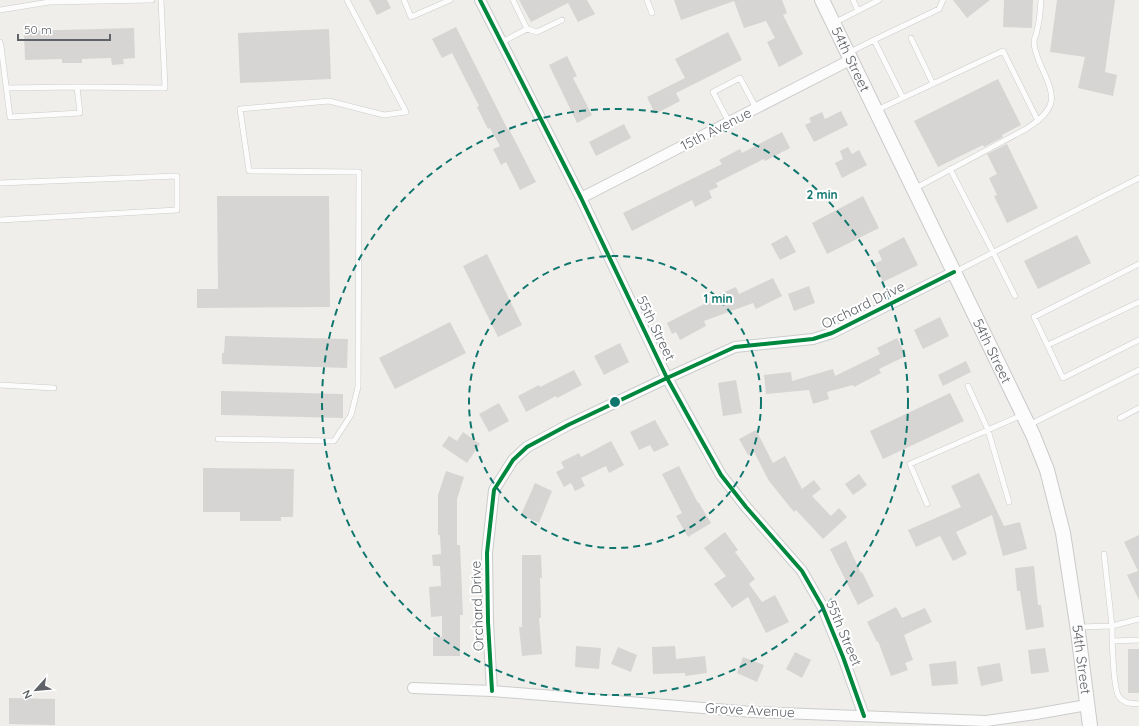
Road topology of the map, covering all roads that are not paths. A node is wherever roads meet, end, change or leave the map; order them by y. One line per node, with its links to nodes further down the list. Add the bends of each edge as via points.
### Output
1 (152, 0): 14 (lane, via 49,2)
2 (161, 0): 26 (lane, via 165,88)
3 (347, 0): 55 (lane, via 406,112 384,115 329,101 240,110 249,171 359,172 358,386 351,415 334,441)
4 (404, 0): 5 (lane, via 411,17)
5 (450, 0)
6 (480, 0): 23 (street, 55th Street)
7 (513, 0): 19 (lane)
8 (647, 0): 16 (lane)
9 (822, 0): 18 (main road, 54th Street)
10 (853, 0): 15 (lane)
11 (880, 0): 15 (lane)
12 (943, 0): 21 (lane, via 939,9)
13 (1041, 0): 31 (lane, via 1034,42 1052,99 1048,110)
14 (0, 10)
15 (858, 11): 18 (lane)
16 (652, 14)
17 (562, 20): 19 (lane, via 537,32)
18 (833, 24): 24 (main road, 54th Street)
19 (527, 29): 23 (lane)
20 (911, 38): 25 (lane)
21 (874, 40): 24 (lane); 28 (lane)
22 (0, 42): 27 (lane)
23 (502, 42): 37 (street, 55th Street)
24 (849, 57): 29 (street, 15th Avenue); 30 (main road, 54th Street)
25 (933, 84): 28 (lane); 31 (lane, via 1003,51)
26 (78, 87): 27 (lane); 27 (lane, via 80,113 10,117)
27 (6, 88)
28 (903, 98): 30 (lane)
29 (756, 108): 32 (street, 15th Avenue); 32 (lane, via 740,78 713,92)
30 (875, 111): 36 (main road, 54th Street)
31 (1038, 121): 33 (lane)
32 (729, 122): 37 (street, 15th Avenue)
33 (950, 169): 36 (lane); 39 (lane)
34 (1139, 178): 39 (lane)
35 (0, 183): 38 (lane, via 177,176 177,210)
36 (914, 189): 41 (main road, 54th Street)
37 (581, 198): 47 (street, 55th Street)
38 (0, 220)
39 (994, 252): 41 (lane); 42 (lane)
40 (1139, 264): 45 (lane, via 1034,317)
41 (954, 272): 47 (street, Orchard Drive, via 832,334 813,340 735,347); 53 (main road, 54th Street)
42 (1015, 296)
43 (1139, 302): 45 (lane)
44 (1139, 340): 45 (lane, via 1063,378)
45 (1048, 346)
46 (1139, 370): 53 (lane)
47 (667, 378): 65 (street, Orchard Drive, via 527,446 513,460 494,490 487,553); 68 (street, 55th Street, via 721,475 802,571 822,606)
48 (0, 385): 50 (lane)
49 (968, 386): 54 (lane)
50 (54, 388)
51 (1139, 408): 52 (lane)
52 (1120, 418)
53 (1025, 420): 54 (lane); 61 (main road, 54th Street, via 1047,470 1063,533)
54 (988, 430): 56 (lane); 57 (lane, via 910,464)
55 (218, 439)
56 (1009, 502)
57 (927, 504)
58 (1104, 554): 60 (lane)
59 (1139, 619): 60 (lane)
60 (1112, 626): 61 (lane); 63 (lane)
61 (1077, 627): 67 (main road, 54th Street)
62 (1139, 640): 63 (lane)
63 (1113, 641): 66 (lane, via 1116,688 1119,697 1126,702)
64 (413, 688): 65 (street, Grove Avenue)
65 (492, 691): 68 (street, Grove Avenue, via 754,712)
66 (1139, 704)
67 (1087, 705): 68 (street, Grove Avenue, via 986,721); 69 (main road, 54th Street)
68 (864, 716)
69 (1090, 726)

